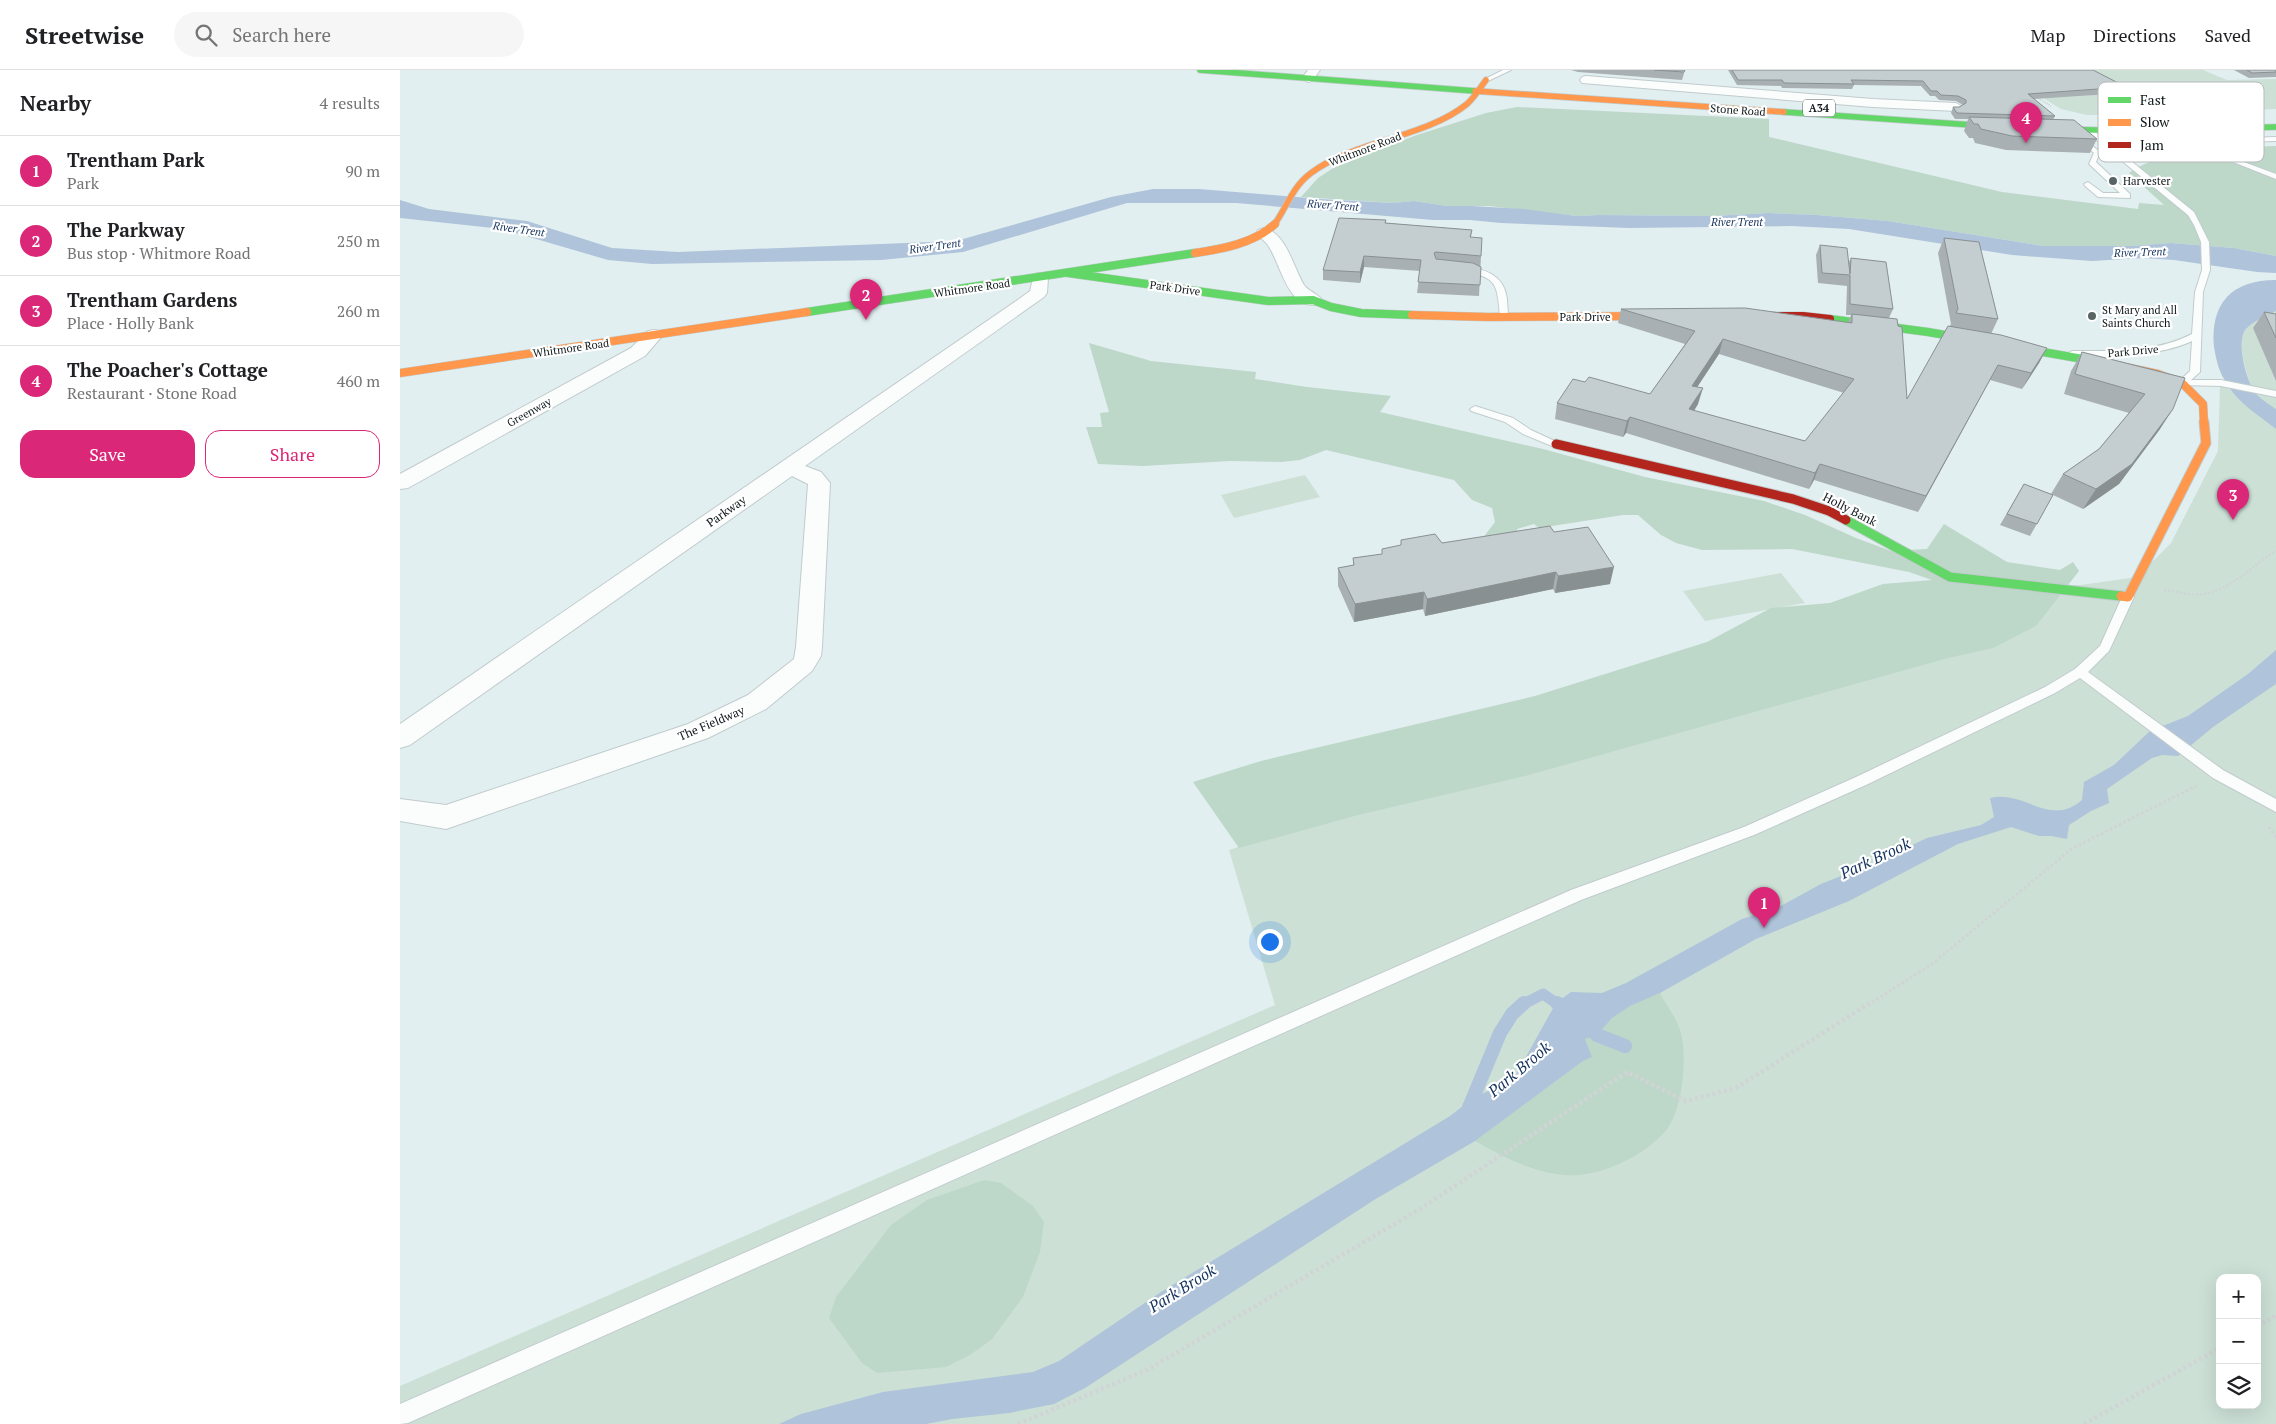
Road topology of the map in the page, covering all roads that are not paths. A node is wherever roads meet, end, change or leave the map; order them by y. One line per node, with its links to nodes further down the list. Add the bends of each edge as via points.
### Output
1 (1200, 70): 4 (main road, Stone Road / A34)
2 (1508, 70): 5 (lane)
3 (1374, 71): 5 (main road, Stone Road / A34)
4 (1311, 74): 8 (main road, Stone Road / A34)
5 (1486, 80): 7 (main road, Stone Road / A34); 8 (main road, Whitmore Road)
6 (1586, 80): 7 (street)
7 (1702, 88): 8 (main road, Stone Road / A34, via 2012,123); 9 (street)
8 (1476, 91): 22 (main road, Whitmore Road, via 1468,103 1445,118 1328,162 1310,174 1292,191 1275,224)
9 (1956, 107)
10 (2098, 123): 12 (main road)
11 (2041, 124): 12 (main road)
12 (2070, 125): 13 (main road); 16 (lane)
13 (2090, 131): 14 (main road); 15 (lane)
14 (2098, 131)
15 (2098, 136)
16 (2084, 142): 17 (lane); 21 (lane, via 2098,153 2092,162 2127,196 2101,196)
17 (2098, 142)
18 (2130, 162): 30 (lane, via 2191,214 2205,242 2206,270 2199,292)
19 (2236, 162): 20 (lane)
20 (2276, 177)
21 (2088, 184)
22 (1264, 233): 24 (main road, Whitmore Road, via 1224,248); 26 (street, Park Drive, via 1274,241 1298,290)
23 (1455, 267): 29 (lane, via 1480,271 1496,278 1501,286)
24 (1068, 273): 25 (main road, Whitmore Road); 26 (main road, Park Drive, via 1268,301)
25 (1040, 278): 31 (main road, Whitmore Road); 38 (street, Parkway, via 1038,293 1025,303)
26 (1313, 300): 29 (main road, Park Drive, via 1361,313)
27 (1669, 316): 29 (main road, Park Drive)
28 (1756, 316): 32 (main road, Park Drive, via 1803,316)
29 (1504, 317)
30 (2197, 335): 32 (lane, Park Drive, via 2159,349 2123,354); 34 (lane, via 2195,372)
31 (654, 336): 33 (main road, Whitmore Road); 39 (street, Greenway, via 638,352)
32 (2066, 354): 34 (main road, Park Drive, via 2158,374)
33 (400, 373)
34 (2182, 383): 35 (lane, via 2221,383); 40 (main road, via 2204,404 2206,443)
35 (2276, 394)
36 (1475, 409): 37 (lane, via 1509,420 1527,432)
37 (1556, 444): 40 (main road, Holly Bank, via 1793,499 1829,511 1950,576)
38 (790, 467): 42 (street, Parkway); 44 (street, The Fieldway, via 819,483 809,647 803,665 757,702 698,731 446,817)
39 (400, 483)
40 (2128, 597): 41 (lane, via 2105,648)
41 (2080, 672): 43 (lane, via 2218,774); 45 (lane, via 2050,690 1861,781 1749,831 1576,895)
42 (400, 738)
43 (2276, 806)
44 (400, 810)
45 (400, 1415)

